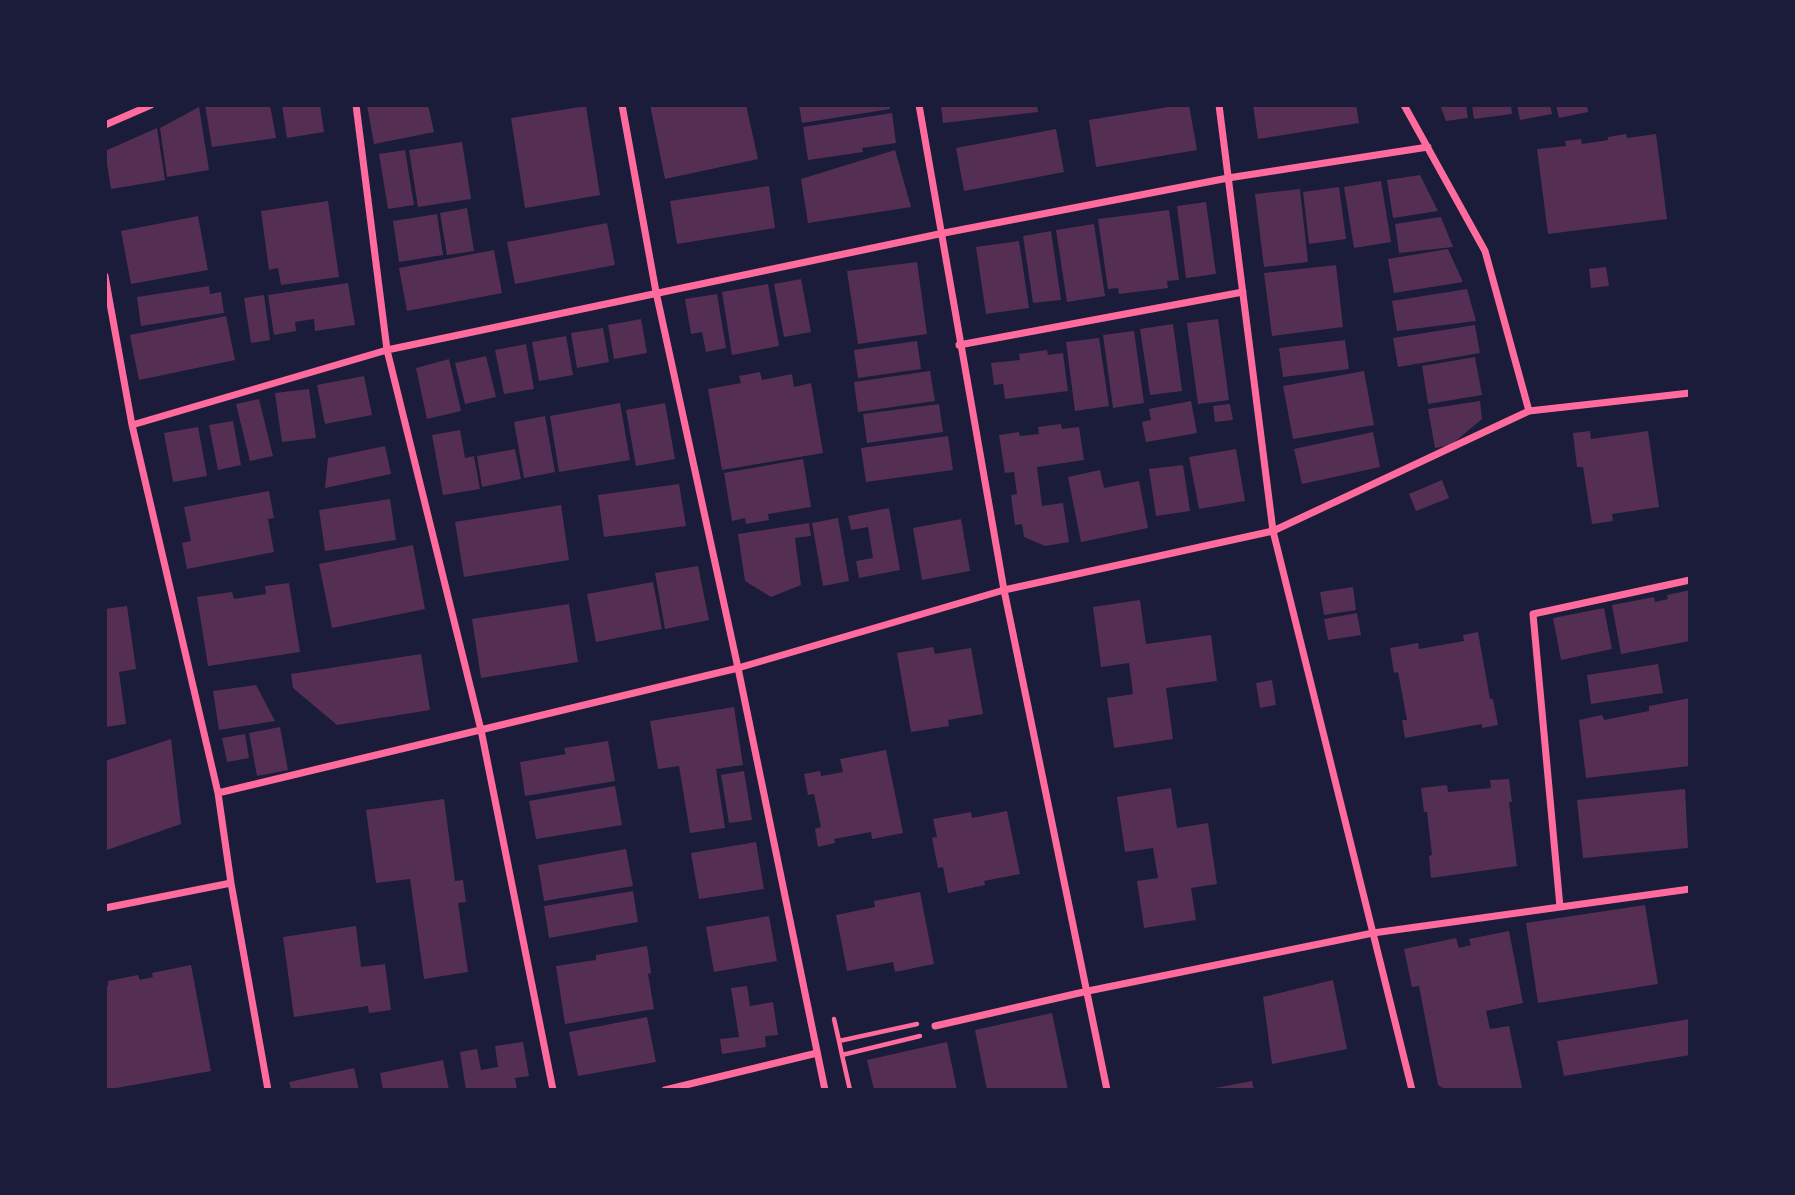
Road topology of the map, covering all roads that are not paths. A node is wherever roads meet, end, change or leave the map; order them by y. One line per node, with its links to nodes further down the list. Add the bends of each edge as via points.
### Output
1 (150, 105): 7 (street)
2 (356, 105): 15 (street)
3 (622, 105): 12 (street)
4 (919, 105): 10 (street)
5 (1219, 105): 9 (street)
6 (1404, 105): 8 (street)
7 (105, 125)
8 (1428, 147): 9 (street); 17 (street, via 1485,251)
9 (1228, 178): 10 (street); 13 (street)
10 (939, 234): 12 (street); 14 (street)
11 (105, 276): 18 (street)
12 (656, 292): 15 (street); 22 (street)
13 (1243, 292): 14 (street); 19 (street)
14 (960, 345): 21 (street)
15 (387, 350): 18 (street); 23 (street)
16 (1690, 393): 17 (street)
17 (1529, 411): 19 (street)
18 (132, 425): 24 (street)
19 (1273, 531): 21 (street); 29 (street)
20 (1690, 580): 27 (street, via 1533,614)
21 (1004, 590): 22 (street); 30 (street)
22 (738, 668): 23 (street); 32 (street)
23 (481, 730): 24 (street); 34 (street)
24 (218, 793): 25 (street)
25 (231, 883): 28 (street); 33 (street)
26 (1690, 889): 27 (street)
27 (1560, 907): 29 (street)
28 (105, 908)
29 (1373, 933): 30 (street); 38 (street)
30 (1088, 991): 31 (street); 37 (street)
31 (935, 1026)
32 (817, 1053): 35 (street); 36 (street)
33 (268, 1090)
34 (553, 1090)
35 (665, 1090)
36 (825, 1090)
37 (1107, 1090)
38 (1412, 1090)

